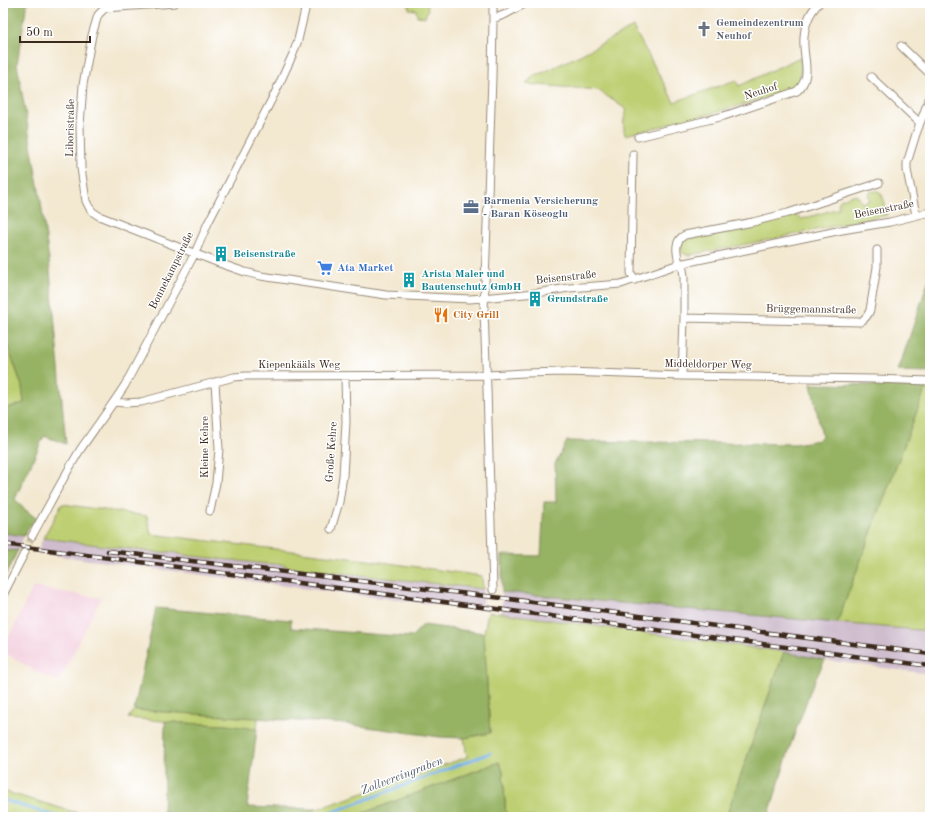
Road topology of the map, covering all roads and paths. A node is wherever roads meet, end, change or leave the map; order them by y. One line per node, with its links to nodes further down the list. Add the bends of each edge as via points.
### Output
1 (176, 3): 18 (street, Liboristraße, via 106,8 98,15 83,85 80,126 82,168 86,201 93,212)
2 (305, 3): 18 (street, Bonnekampstraße, via 302,25 293,54)
3 (493, 3): 6 (street)
4 (526, 3): 6 (street)
5 (819, 3): 12 (street, Neuhof, via 806,23 806,76 802,88 724,116)
6 (494, 19): 21 (street)
7 (901, 46): 8 (street)
8 (930, 74)
9 (871, 77): 11 (street)
10 (930, 96): 11 (street)
11 (920, 123): 16 (street, via 907,163)
12 (638, 137)
13 (633, 154): 20 (street, via 632,272)
14 (879, 183): 19 (street, via 788,213 684,235 680,237 676,250)
15 (930, 212): 16 (street, Beisenstraße)
16 (916, 216): 19 (street, Beisenstraße)
17 (877, 250): 22 (street, Brüggemannstraße, via 870,310 860,322)
18 (194, 253): 21 (street, Beisenstraße, via 245,272 293,281 386,295 470,299); 28 (street, Bonnekampstraße)
19 (680, 264): 20 (street, Beisenstraße); 22 (street, via 684,276)
20 (635, 280): 21 (street, Beisenstraße, via 621,284)
21 (484, 297): 23 (street)
22 (684, 318): 25 (street)
23 (487, 375): 24 (street, Kiepenkääls Weg); 25 (street, Middeldorper Weg, via 566,372); 33 (street)
24 (345, 376): 27 (street, Kiepenkääls Weg, via 246,376); 30 (street, Große Kehre, via 343,476)
25 (682, 376): 26 (street, Middeldorper Weg)
26 (930, 381)
27 (215, 382): 28 (street, Kiepenkääls Weg, via 141,402); 29 (street, Kleine Kehre, via 219,449)
28 (114, 402): 31 (street, Bonnekampstraße, via 75,458)
29 (210, 511)
30 (331, 529)
31 (32, 536)
32 (25, 552): 34 (street)
33 (493, 590)
34 (3, 595)

